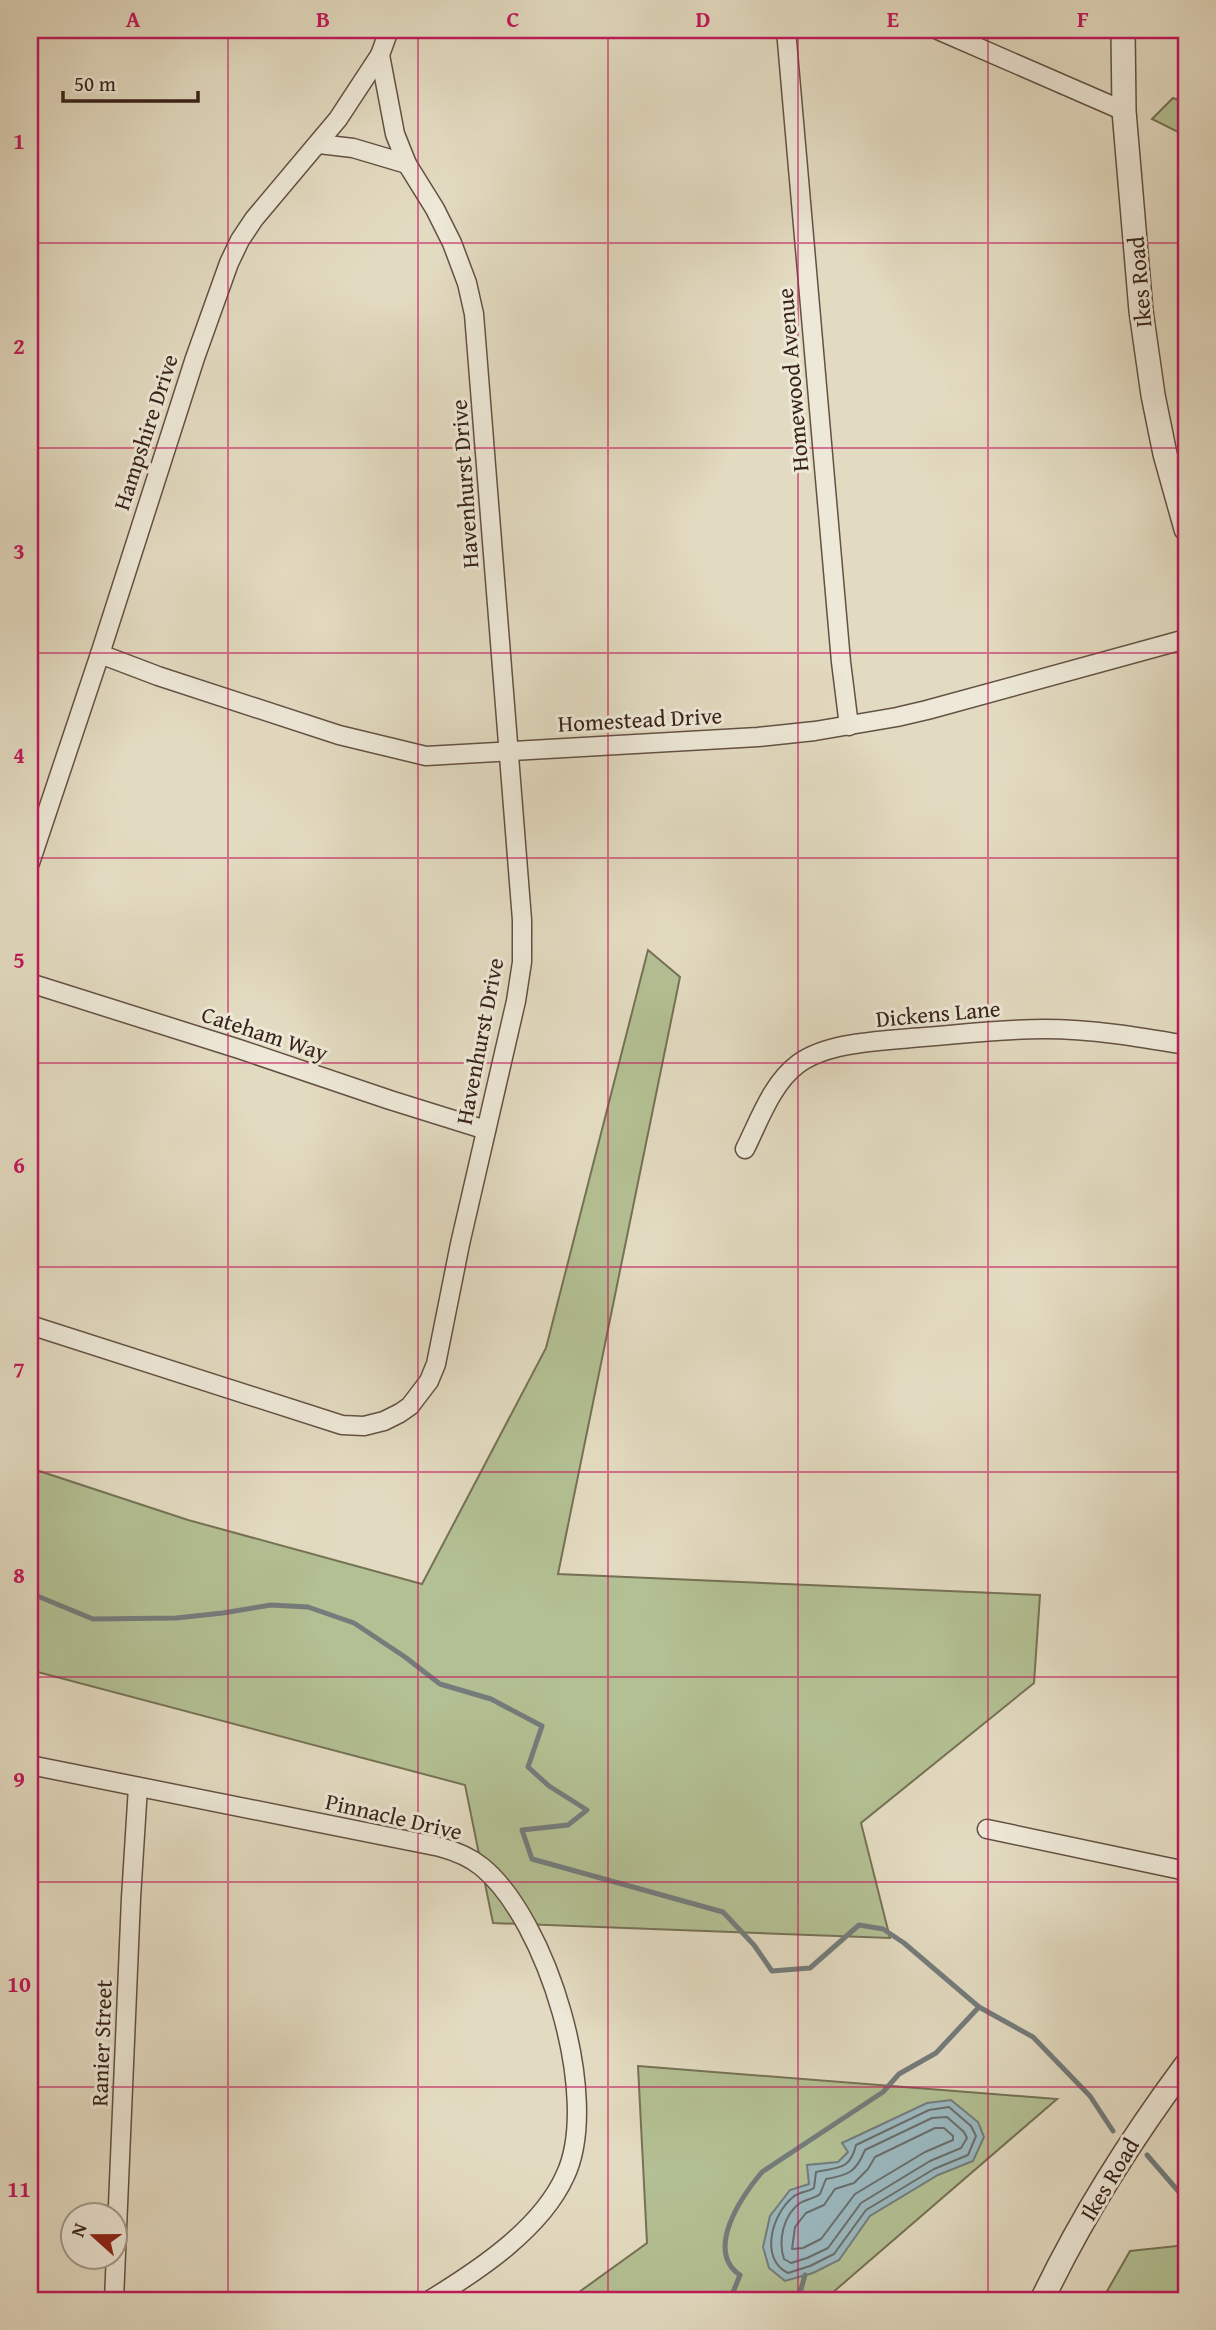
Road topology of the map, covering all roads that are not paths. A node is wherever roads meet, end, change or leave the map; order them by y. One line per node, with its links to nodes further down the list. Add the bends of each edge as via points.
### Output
1 (389, 30): 5 (street)
2 (786, 30): 12 (street, Homewood Avenue)
3 (938, 30): 6 (street)
4 (1123, 30): 6 (street, Ikes Road)
5 (380, 55): 7 (street, Hampshire Drive); 8 (street, Havenhurst Drive, via 395,134)
6 (1124, 111): 9 (street, Ikes Road, via 1140,311 1165,454)
7 (319, 144): 8 (street, via 354,148); 11 (street, Hampshire Drive, via 254,219 229,262)
8 (407, 164): 13 (street, Havenhurst Drive, via 452,243 474,314)
9 (1186, 529)
10 (1186, 639): 12 (street, Homestead Drive, via 927,710)
11 (100, 654): 13 (street, Homestead Drive, via 339,736 409,753); 14 (street, Hampshire Drive)
12 (849, 726): 13 (street, Homestead Drive, via 758,737)
13 (509, 751): 17 (street, Havenhurst Drive, via 522,962)
14 (30, 863)
15 (30, 983): 17 (street, Cateham Way)
16 (1186, 1045): 18 (street, Dickens Lane, via 1113,1033 1046,1029 907,1038 837,1048 815,1054 787,1074)
17 (486, 1130): 19 (street, Havenhurst Drive, via 436,1364 417,1397 384,1421 364,1426 333,1423)
18 (745, 1149)
19 (30, 1325)
20 (30, 1765): 21 (street, Pinnacle Drive)
21 (138, 1787): 25 (street, Ranier Street); 26 (street, Pinnacle Drive, via 454,1851 494,1879 528,1927 560,2005 569,2042 575,2086 572,2159 554,2197 518,2237)
22 (987, 1829): 23 (street)
23 (1186, 1871)
24 (1186, 2065): 27 (street, Ikes Road, via 1120,2158)
25 (114, 2300)
26 (430, 2300)
27 (1042, 2300)

